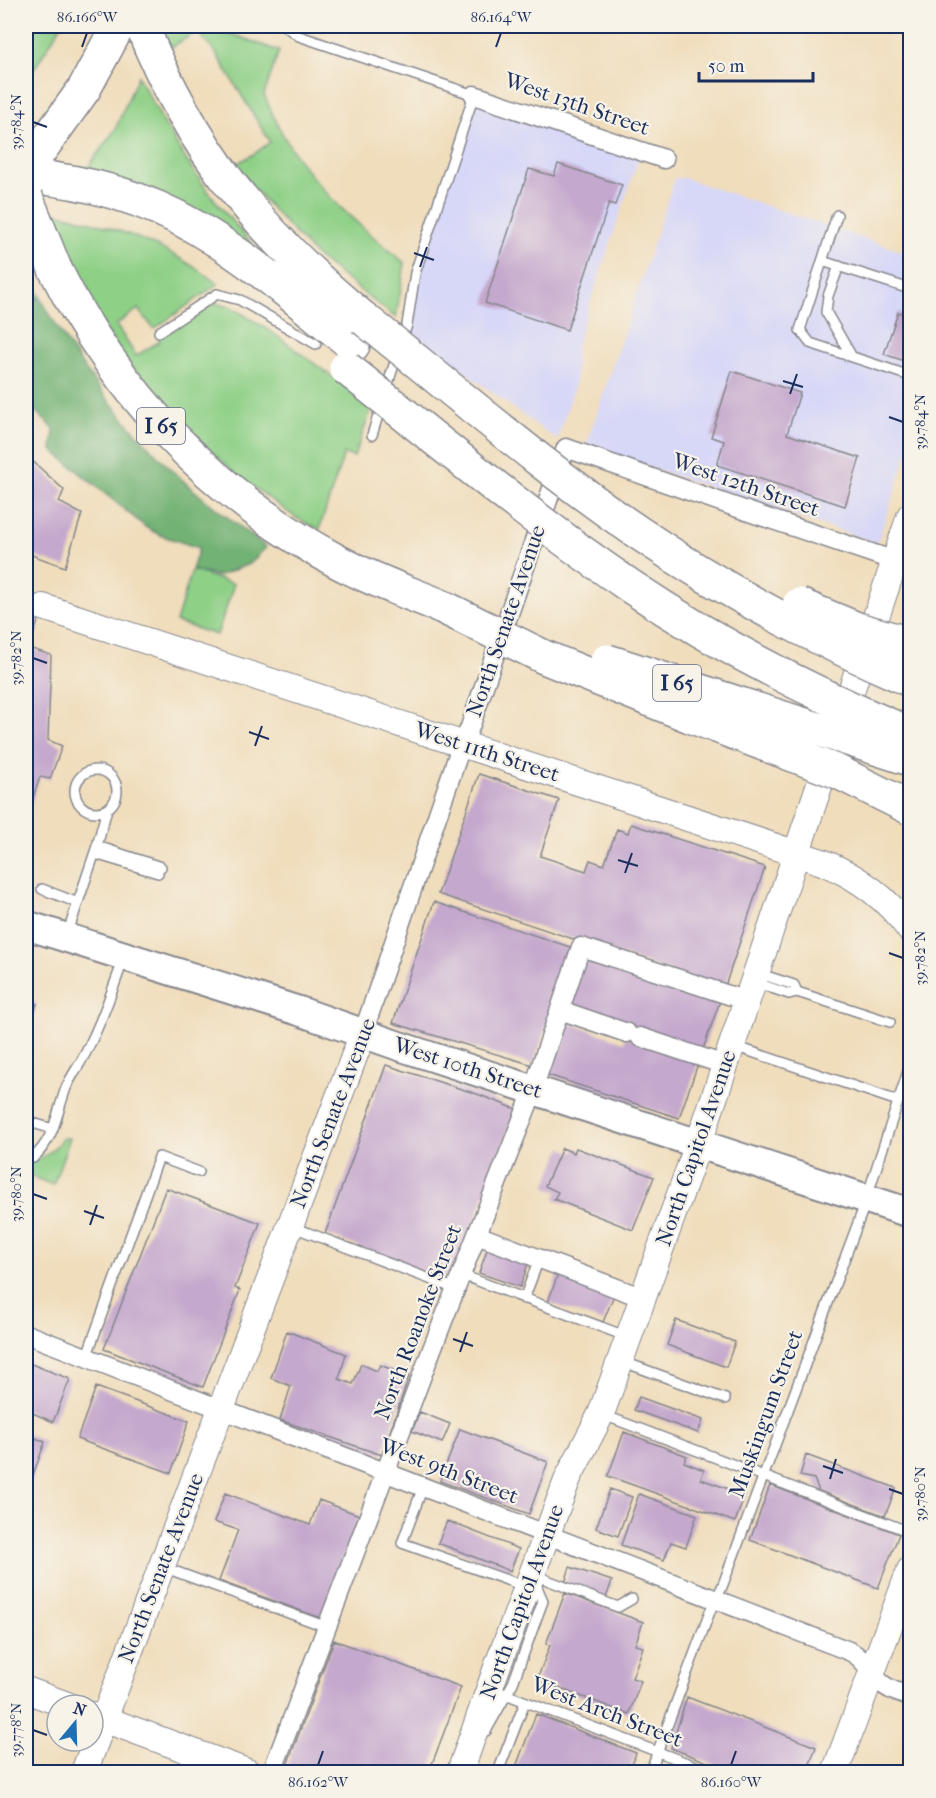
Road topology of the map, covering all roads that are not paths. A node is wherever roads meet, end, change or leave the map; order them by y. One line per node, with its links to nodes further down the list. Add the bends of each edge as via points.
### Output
1 (118, 26): 6 (highway, via 77,99)
2 (142, 26): 16 (highway, via 177,105 197,137 248,207 299,263)
3 (285, 26): 4 (lane, via 299,36)
4 (474, 95): 5 (street, West 13th Street); 19 (lane, via 415,273 407,325)
5 (664, 159)
6 (26, 170)
7 (26, 176): 8 (highway)
8 (75, 194): 9 (highway); 15 (highway, via 180,244 228,274); 16 (highway, via 143,202 194,226)
9 (26, 197): 25 (highway, I 65, bridge, via 55,269 78,312 127,386 161,426 239,497 308,545 360,573)
10 (837, 215): 11 (lane)
11 (822, 261): 12 (lane); 17 (lane, via 800,330 810,343)
12 (839, 266): 13 (lane); 17 (lane, via 826,312)
13 (910, 289)
14 (159, 332): 15 (lane, via 217,294 240,300)
15 (316, 344): 16 (highway)
16 (354, 344): 22 (highway, bridge, via 542,462); 28 (highway, via 522,480 634,564 705,609 800,661); 29 (highway, bridge, via 560,536 632,587 800,684)
17 (852, 357): 18 (lane)
18 (910, 376)
19 (372, 435)
20 (566, 448): 23 (street, West 12th Street); 30 (street, North Senate Avenue)
21 (910, 516): 23 (main road, North Capitol Avenue)
22 (641, 534): 26 (highway, bridge, via 833,620); 27 (highway, bridge, via 743,597)
23 (903, 563): 35 (main road, North Capitol Avenue)
24 (35, 604): 30 (main road, West 11th Street)
25 (443, 607): 31 (highway, I 65, bridge); 32 (highway, bridge, via 544,657 838,772)
26 (910, 644)
27 (910, 680)
28 (910, 712)
29 (910, 734)
30 (463, 744): 35 (main road, West 11th Street); 46 (street, North Senate Avenue)
31 (910, 759)
32 (910, 808)
33 (108, 809): 33 (lane, via 116,799 113,778 96,770 82,775 75,792 81,805 93,812); 34 (lane)
34 (96, 850): 36 (lane); 38 (lane)
35 (797, 854): 40 (main road, West 11th Street, via 838,869 864,884 892,907); 43 (main road, North Capitol Avenue)
36 (159, 870)
37 (42, 890): 38 (lane)
38 (78, 903): 41 (lane)
39 (26, 925): 41 (main road, West 10th Street)
40 (910, 930)
41 (67, 938): 42 (main road, West 10th Street)
42 (125, 956): 46 (main road, West 10th Street); 52 (lane, via 93,1038 67,1087)
43 (752, 985): 44 (street, North Roanoke Street, via 581,947); 45 (lane, via 794,986 797,992); 47 (main road, North Capitol Avenue)
44 (560, 1010): 47 (street, via 634,1035); 49 (street, North Roanoke Street)
45 (890, 1022)
46 (363, 1033): 49 (main road, West 10th Street); 58 (main road, North Senate Avenue)
47 (728, 1055): 50 (lane); 53 (main road, North Capitol Avenue)
48 (910, 1065): 50 (lane, Muskingum Street)
49 (533, 1090): 53 (main road, West 10th Street); 59 (street, North Roanoke Street)
50 (898, 1101): 56 (lane, Muskingum Street)
51 (26, 1121): 52 (lane)
52 (53, 1129): 54 (lane, via 45,1147 33,1158)
53 (698, 1143): 56 (main road, West 10th Street); 62 (main road, North Capitol Avenue)
54 (26, 1156)
55 (199, 1172): 66 (lane, via 159,1157)
56 (866, 1198): 57 (main road, West 10th Street); 72 (lane, Muskingum Street)
57 (910, 1213)
58 (290, 1226): 61 (lane); 69 (main road, North Senate Avenue)
59 (477, 1235): 60 (street); 61 (street, North Roanoke Street)
60 (539, 1259): 62 (street); 63 (lane)
61 (459, 1282): 63 (lane); 71 (street, North Roanoke Street)
62 (643, 1298): 65 (main road, North Capitol Avenue)
63 (524, 1299): 65 (lane)
64 (26, 1335): 66 (street, West 9th Street)
65 (628, 1337): 67 (main road, North Capitol Avenue)
66 (86, 1358): 69 (street, West 9th Street)
67 (620, 1361): 68 (lane); 70 (main road, North Capitol Avenue)
68 (725, 1399)
69 (221, 1410): 71 (street, West 9th Street); 76 (main road, North Senate Avenue)
70 (601, 1414): 72 (lane); 75 (main road, North Capitol Avenue, via 568,1478)
71 (386, 1473): 73 (street, West 9th Street); 81 (street, North Roanoke Street)
72 (764, 1475): 74 (lane); 80 (lane, Muskingum Street)
73 (423, 1487): 75 (street, West 9th Street); 78 (lane, via 402,1543)
74 (910, 1532)
75 (546, 1534): 78 (main road, North Capitol Avenue); 80 (street, West 9th Street)
76 (162, 1566): 81 (lane); 88 (main road, North Senate Avenue)
77 (910, 1570): 82 (main road)
78 (529, 1581): 79 (lane, via 618,1607); 84 (main road, North Capitol Avenue)
79 (632, 1599)
80 (716, 1600): 82 (street, West 9th Street, via 856,1654); 90 (lane, Muskingum Street)
81 (327, 1627): 95 (street, North Roanoke Street)
82 (872, 1674): 86 (street, West 9th Street, via 885,1686); 99 (main road)
83 (26, 1690): 85 (main road)
84 (498, 1692): 87 (lane, West Arch Street); 92 (main road, North Capitol Avenue)
85 (45, 1697)
86 (910, 1697)
87 (525, 1702): 90 (lane, West Arch Street); 96 (lane)
88 (105, 1703)
89 (105, 1719): 94 (main road)
90 (658, 1752): 97 (lane, Muskingum Street); 98 (lane, West Arch Street)
91 (89, 1753): 93 (main road, North Senate Avenue)
92 (461, 1772)
93 (84, 1773)
94 (247, 1773)
95 (272, 1773)
96 (498, 1773)
97 (650, 1773)
98 (711, 1773)
99 (835, 1773)

